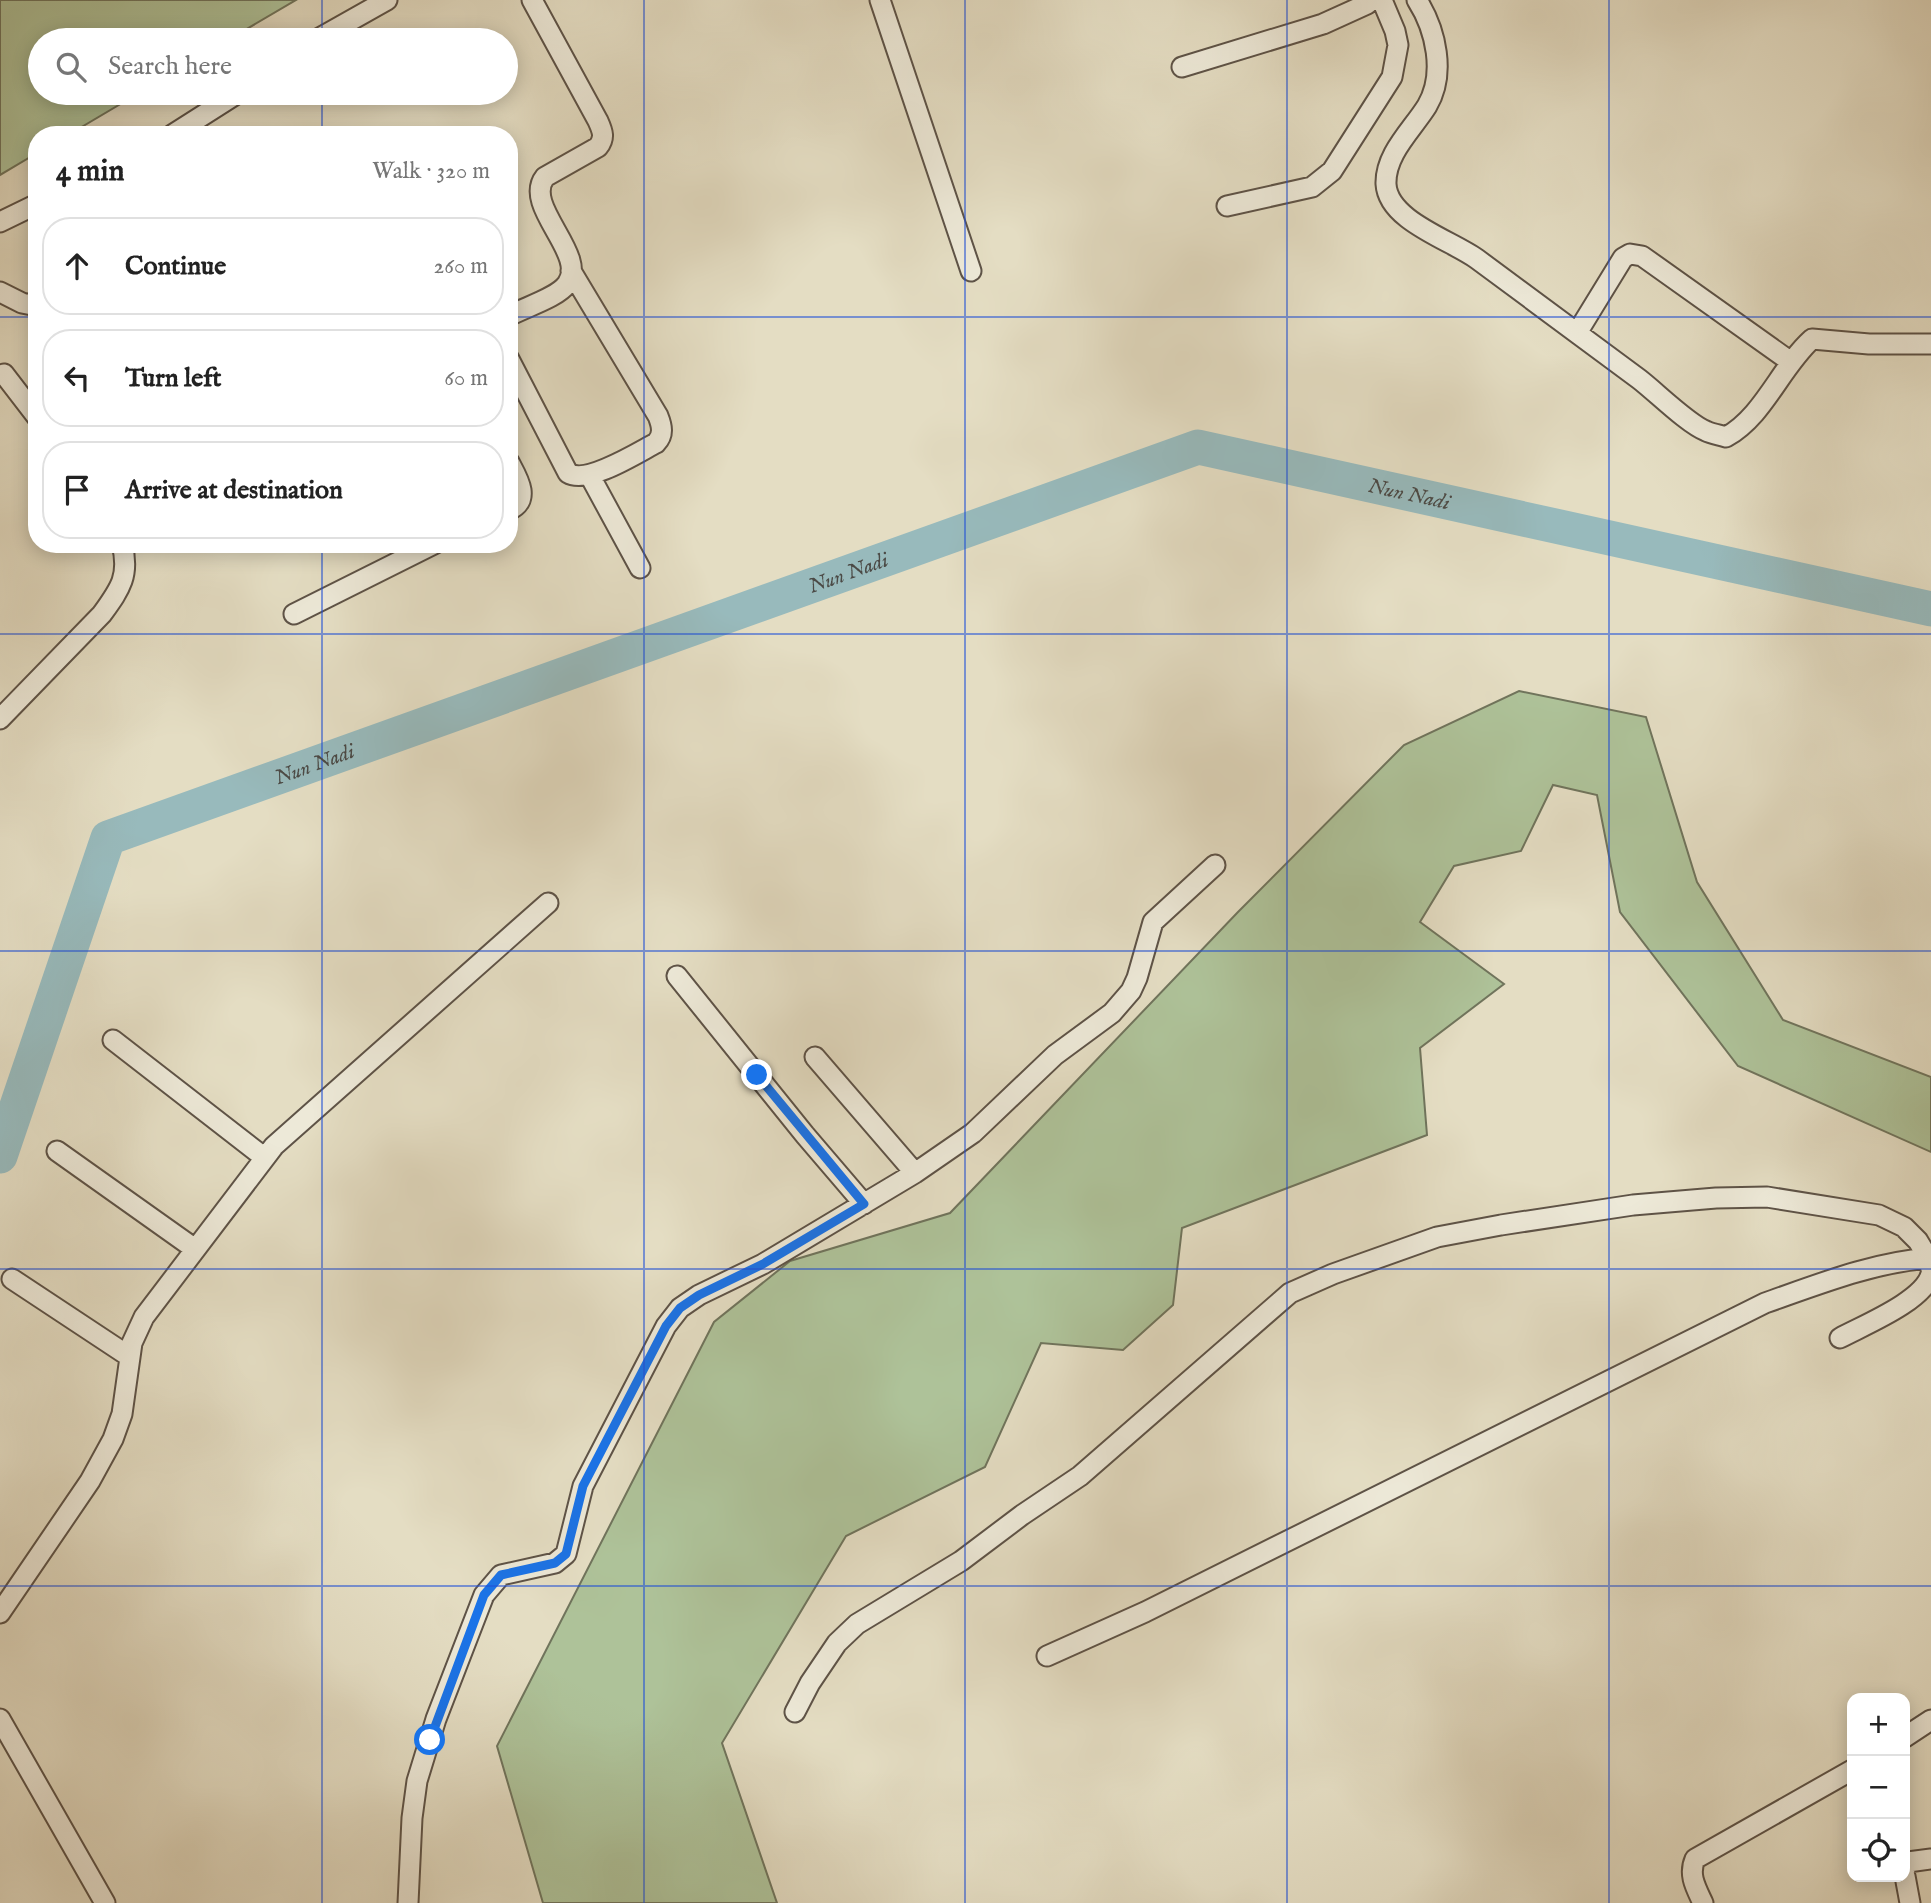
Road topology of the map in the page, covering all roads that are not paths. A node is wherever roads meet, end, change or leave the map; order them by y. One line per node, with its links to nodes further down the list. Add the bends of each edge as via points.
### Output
1 (387, 0): 7 (street)
2 (532, 0): 14 (street, via 603,132 598,147 541,183 544,208)
3 (880, 0): 15 (street)
4 (1371, 0): 8 (street, via 1323,24)
5 (1382, 0): 11 (street, via 1398,45 1392,77 1332,171 1312,187)
6 (1417, 0): 19 (street, via 1432,32 1436,84 1428,104 1392,156 1386,184 1390,201 1407,218 1468,253)
7 (337, 28)
8 (1182, 67)
9 (219, 105): 10 (street)
10 (186, 126)
11 (1227, 206)
12 (28, 208): 13 (street)
13 (0, 222)
14 (571, 271): 18 (street, via 568,284); 25 (street, via 662,426 656,443)
15 (971, 271)
16 (0, 292): 17 (street)
17 (28, 304)
18 (518, 312)
19 (1577, 333): 21 (street, via 1704,431 1726,438 1743,428); 21 (street, via 1623,258 1630,254 1642,256)
20 (1931, 344): 21 (street, via 1812,340)
21 (1791, 362)
22 (4, 374): 24 (street)
23 (518, 376): 25 (street, via 568,473)
24 (28, 405)
25 (590, 476): 30 (street)
26 (518, 479): 27 (street, via 522,493)
27 (518, 503)
28 (124, 553): 32 (street, via 125,577 102,614)
29 (417, 553): 31 (street)
30 (640, 568)
31 (294, 614)
32 (0, 719)
33 (1215, 864): 40 (street, via 1153,922 1137,978 1112,1013 1055,1055 973,1133)
34 (548, 903): 39 (street)
35 (677, 976): 41 (street)
36 (113, 1041): 39 (street)
37 (815, 1057): 40 (street)
38 (57, 1151): 42 (street)
39 (265, 1158): 42 (street)
40 (915, 1173): 41 (street)
41 (864, 1204): 58 (street, via 680,1308 655,1346 583,1486 566,1554 555,1563 501,1575 484,1595 417,1781)
42 (195, 1249): 46 (street, via 144,1317)
43 (1930, 1265): 45 (street, via 1925,1288); 48 (street, via 1878,1267 1765,1303 1145,1612); 49 (street, via 1918,1241 1904,1227 1879,1215 1767,1197 1633,1205 1463,1232 1333,1274 1290,1293 1080,1476 961,1561 858,1624 837,1643)
44 (12, 1279): 46 (street)
45 (1840, 1338)
46 (130, 1357): 47 (street, via 122,1414 113,1439 90,1481)
47 (0, 1613)
48 (1047, 1656)
49 (795, 1712)
50 (0, 1719): 57 (street)
51 (1931, 1720): 52 (street)
52 (1910, 1734)
53 (1847, 1773): 59 (street, via 1695,1859 1692,1878)
54 (1931, 1859): 55 (street)
55 (1910, 1861)
56 (1906, 1882): 60 (street)
57 (105, 1903)
58 (408, 1903)
59 (1703, 1903)
60 (1910, 1903)

